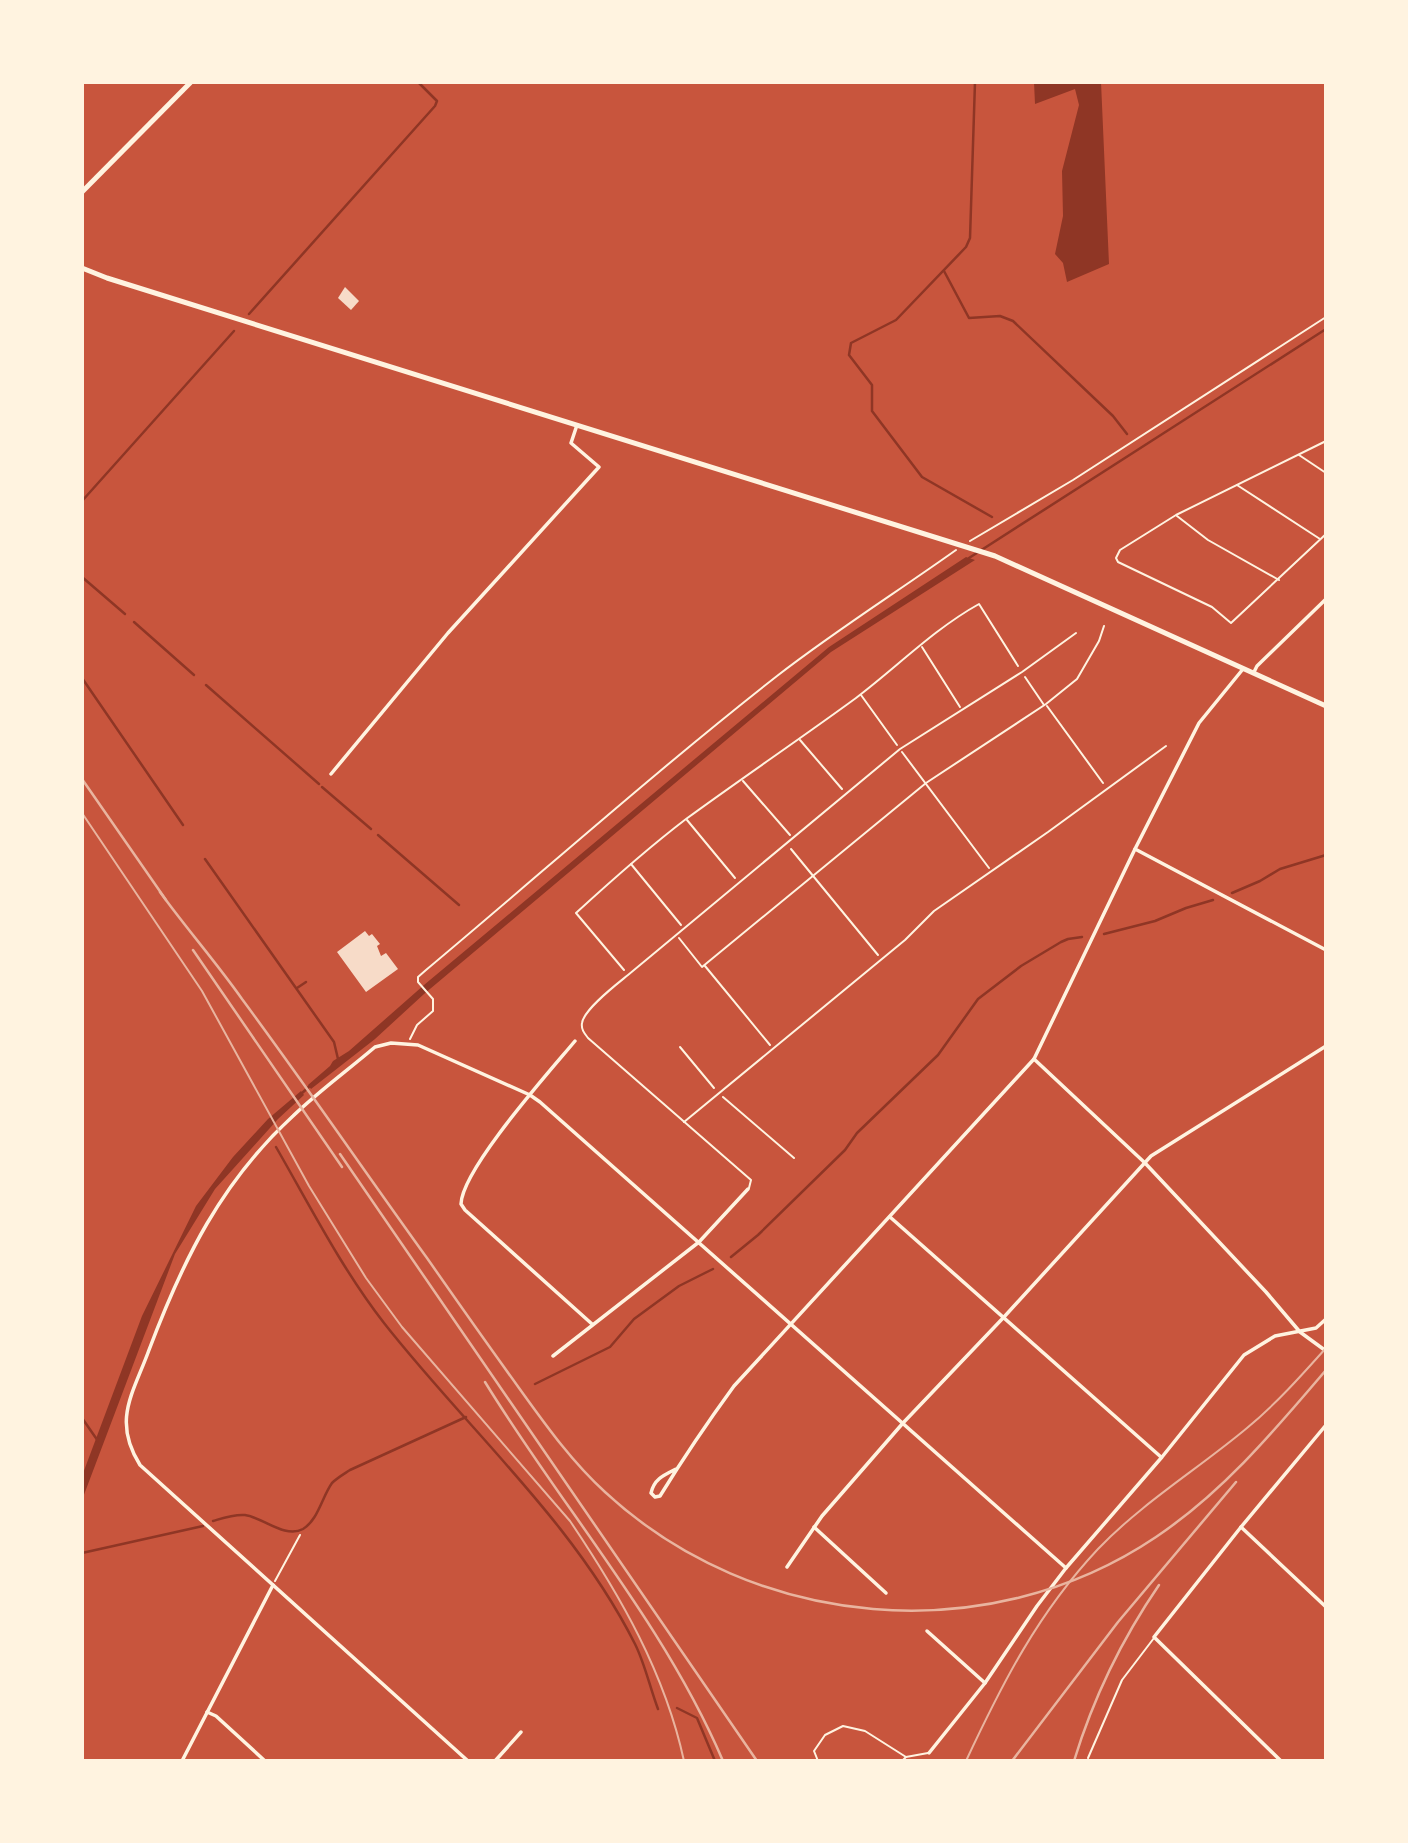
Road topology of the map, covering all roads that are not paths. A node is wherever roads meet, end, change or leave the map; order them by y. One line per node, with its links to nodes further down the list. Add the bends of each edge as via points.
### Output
1 (191, 82): 2 (main road)
2 (82, 192)
3 (82, 268): 4 (main road)
4 (577, 425): 7 (main road, via 995,556); 11 (street, via 571,443 599,467 448,633)
5 (1326, 599): 8 (street)
6 (1076, 633): 18 (lane, via 900,749 586,1013 582,1031)
7 (1243, 669): 8 (main road); 12 (street, via 1199,723)
8 (1253, 674): 9 (main road)
9 (1326, 706)
10 (1166, 746): 18 (lane, via 934,911)
11 (331, 774)
12 (1135, 849): 13 (street); 16 (street)
13 (1326, 950)
14 (575, 1041): 17 (street)
15 (1326, 1046): 19 (street)
16 (1034, 1059): 19 (street); 21 (street)
17 (530, 1095): 22 (street); 25 (street, via 489,1146 463,1189 461,1204); 38 (street, via 418,1045 391,1043 375,1048 292,1116 231,1184 181,1270 127,1409 126,1436 140,1465)
18 (684, 1122): 20 (lane, via 751,1180)
19 (1144, 1163): 23 (street); 27 (street)
20 (748, 1189): 22 (street)
21 (890, 1217): 23 (street); 26 (street)
22 (699, 1242): 25 (street); 26 (street)
23 (1004, 1317): 30 (street); 32 (street)
24 (1326, 1318): 27 (street, via 1316,1328)
25 (592, 1324): 29 (street)
26 (793, 1324): 30 (street); 33 (street, via 734,1386)
27 (1300, 1332): 28 (street); 32 (street, via 1275,1336 1244,1355)
28 (1326, 1351)
29 (553, 1356)
30 (904, 1423): 34 (street); 37 (street)
31 (1326, 1425): 35 (street)
32 (1161, 1457): 37 (street)
33 (676, 1469): 33 (street, via 660,1496 651,1493 661,1476)
34 (814, 1527): 36 (street); 39 (street)
35 (1241, 1527): 40 (street); 42 (street)
36 (787, 1567)
37 (1066, 1568): 43 (street)
38 (273, 1585): 44 (street); 51 (street)
39 (886, 1593)
40 (1326, 1607)
41 (927, 1631): 43 (street)
42 (1154, 1637): 48 (lane, via 1122,1680); 55 (street)
43 (985, 1683): 46 (street)
44 (207, 1712): 49 (street); 50 (street)
45 (521, 1732): 52 (street)
46 (929, 1753): 47 (lane)
47 (906, 1758): 53 (lane, via 865,1731 843,1726 825,1735 814,1751); 54 (lane)
48 (1088, 1758)
49 (181, 1761)
50 (265, 1761)
51 (468, 1761)
52 (495, 1761)
53 (818, 1761)
54 (902, 1761)
55 (1281, 1761)

